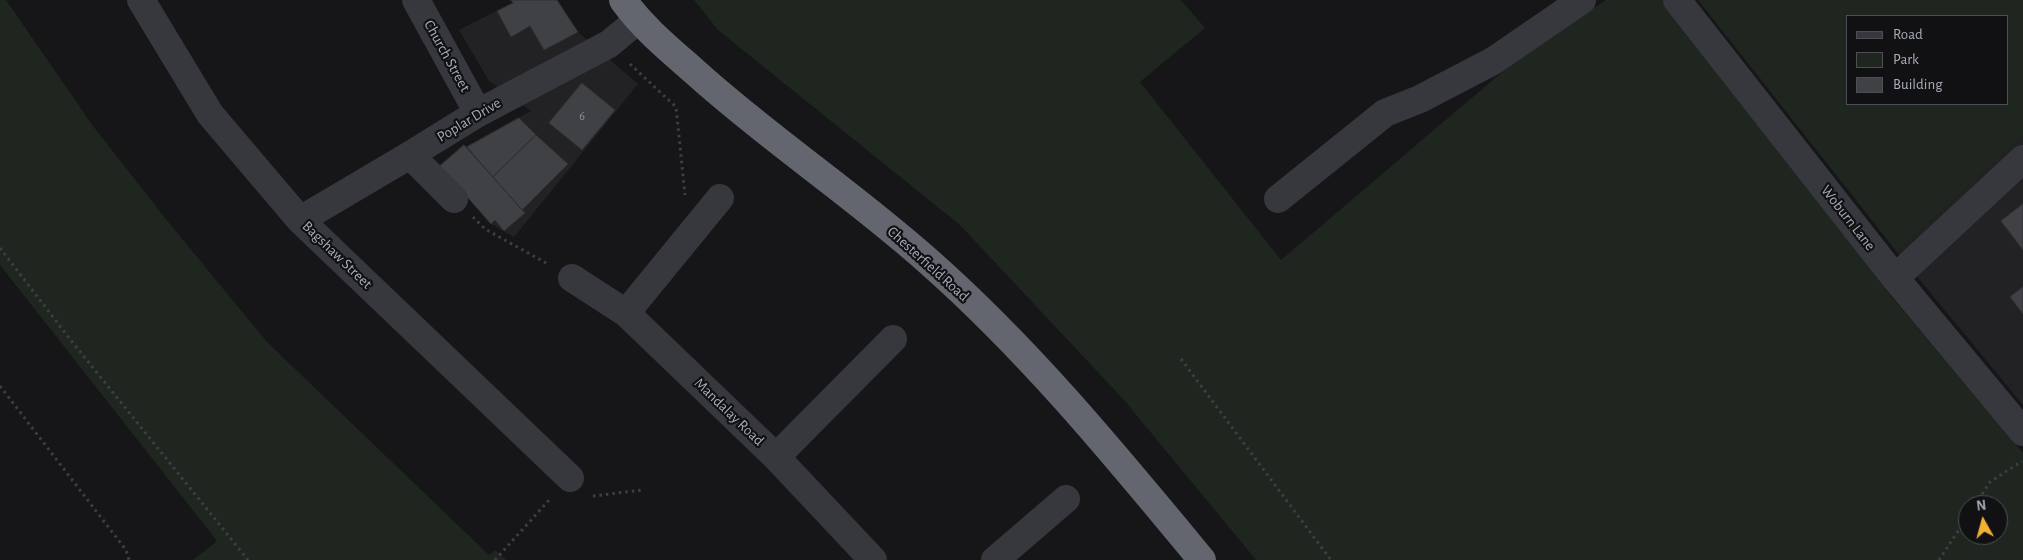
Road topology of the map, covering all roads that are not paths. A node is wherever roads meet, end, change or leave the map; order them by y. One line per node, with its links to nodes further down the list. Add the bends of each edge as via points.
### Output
1 (141, 0): 12 (street, Bagshaw Street, via 210,114)
2 (416, 0): 6 (street, Church Street)
3 (1582, 0): 11 (street, via 1493,61 1420,99 1385,113)
4 (1677, 0): 14 (street, Woburn Lane)
5 (630, 10): 6 (street, Poplar Drive, via 608,44); 23 (highway, Chesterfield Road, via 728,102 928,261 1018,346)
6 (478, 113): 7 (street, Poplar Drive)
7 (410, 155): 10 (street); 12 (street, Poplar Drive)
8 (2023, 159): 14 (street)
9 (720, 198): 15 (street)
10 (454, 199)
11 (1278, 199)
12 (300, 220): 19 (street, Bagshaw Street)
13 (572, 278): 15 (street, Mandalay Road)
14 (1895, 278): 17 (street, Woburn Lane)
15 (626, 313): 18 (street, Mandalay Road)
16 (893, 339): 18 (street)
17 (2023, 432)
18 (776, 457): 21 (street, Mandalay Road)
19 (570, 478)
20 (1066, 499): 22 (street)
21 (873, 560)
22 (995, 560)
23 (1202, 560)

